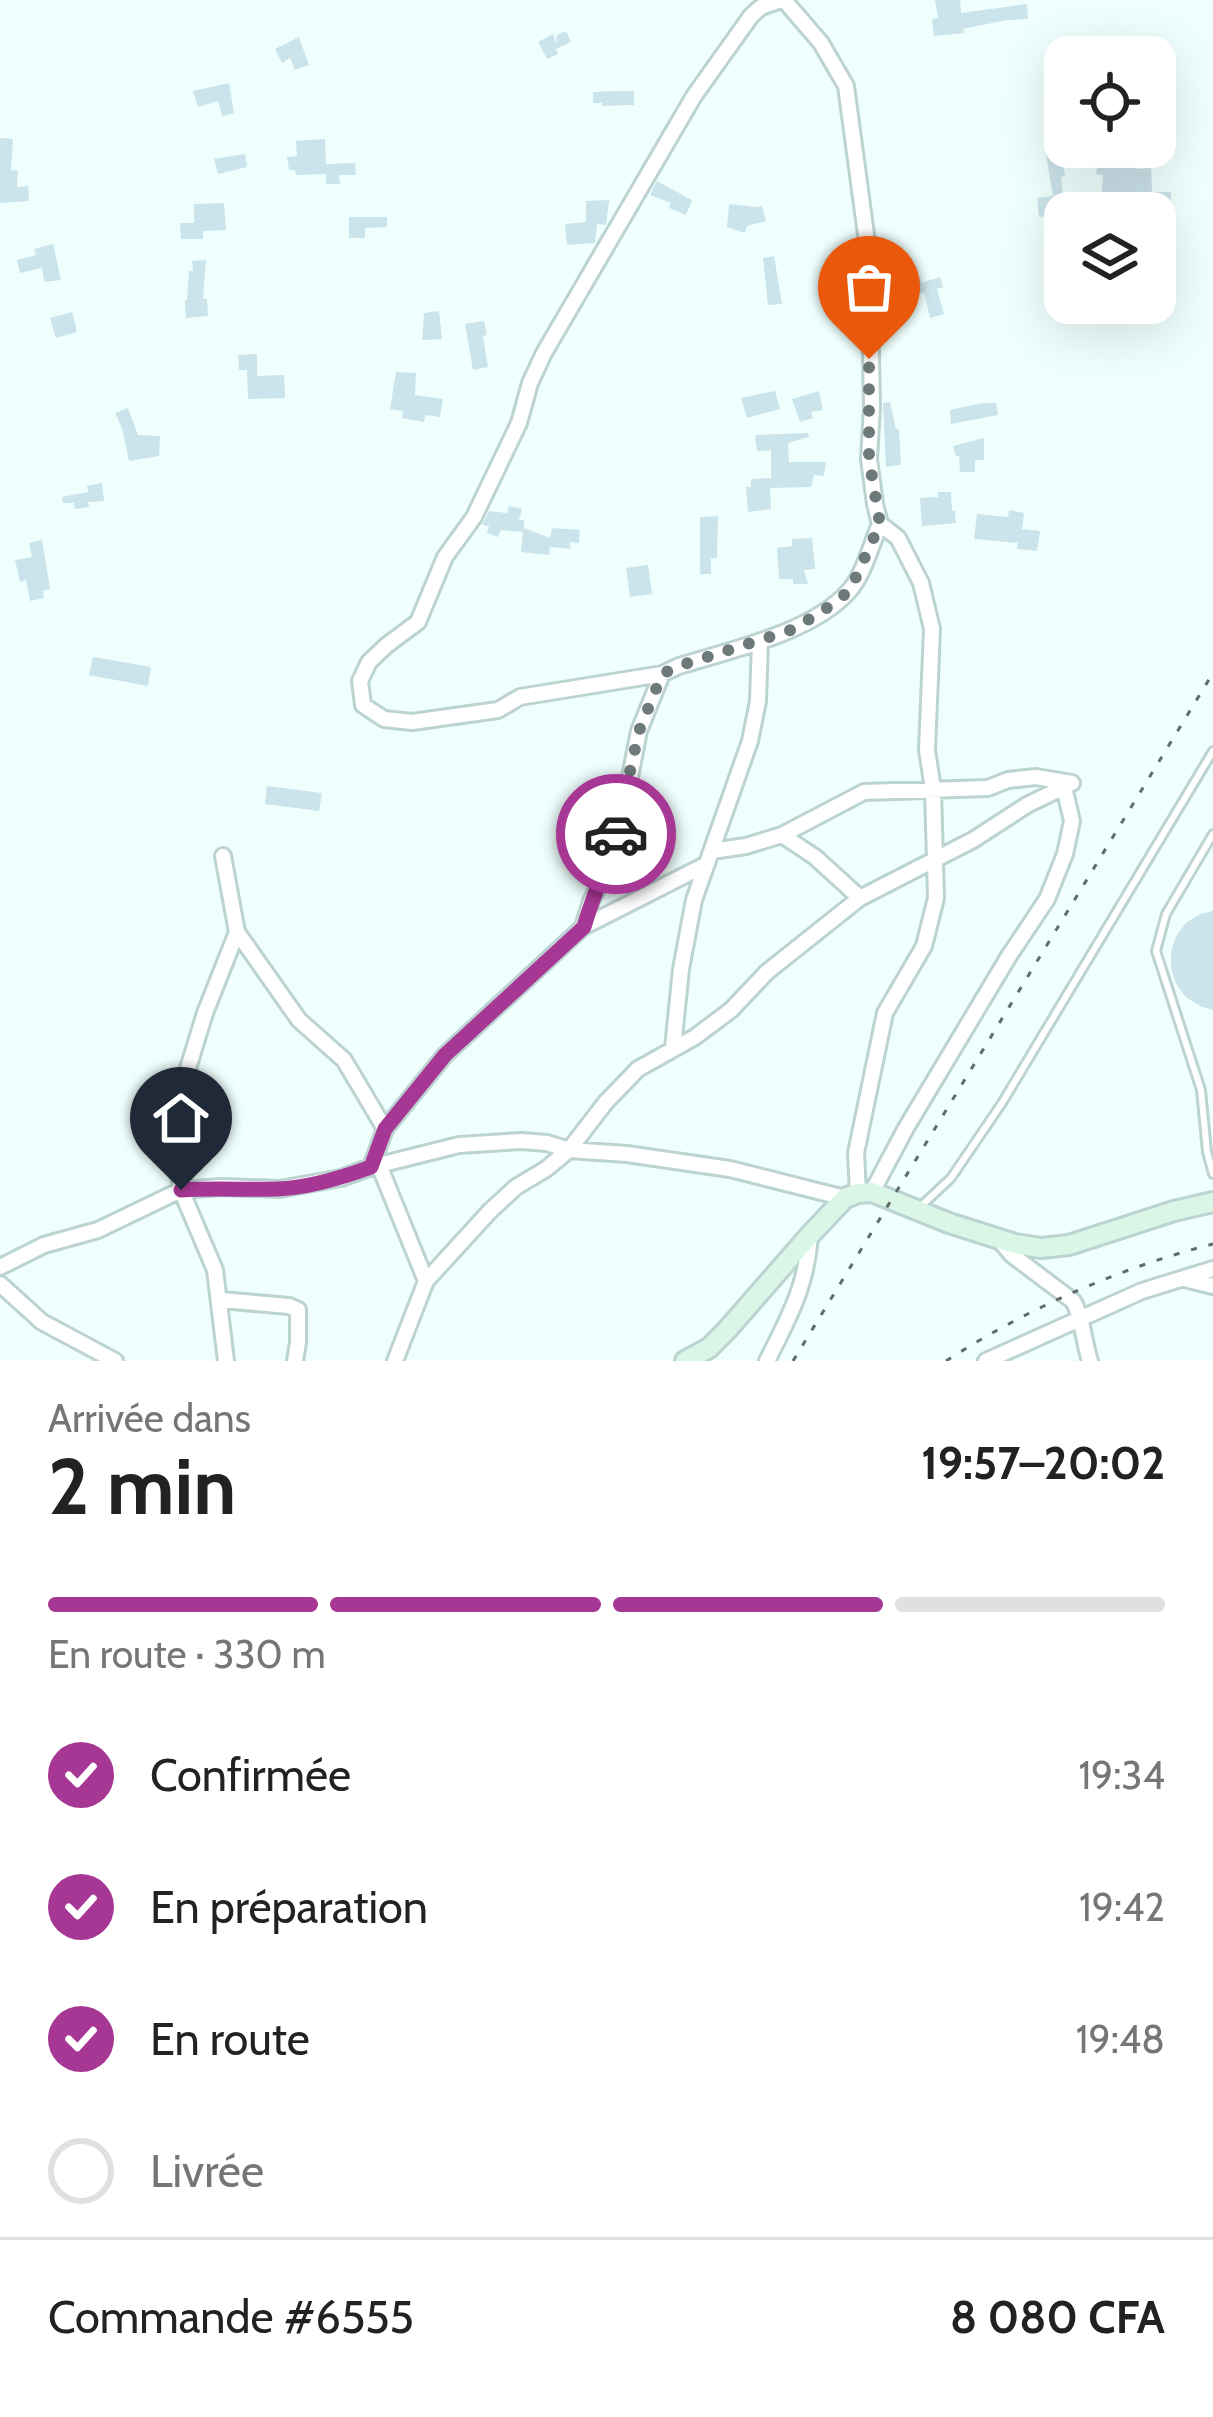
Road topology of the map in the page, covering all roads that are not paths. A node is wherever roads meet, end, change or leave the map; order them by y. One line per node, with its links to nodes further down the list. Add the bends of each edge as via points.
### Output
1 (783, 0): 2 (street, via 846,86 869,257 869,459); 4 (street, via 751,16 694,96 544,353 519,423 418,622 369,662 359,681 363,705 384,719 412,722)
2 (880, 524): 3 (street, via 850,590 794,629); 7 (street, via 898,538 921,583 932,629)
3 (760, 641): 4 (street); 11 (street, via 750,741)
4 (662, 674): 14 (street)
5 (1213, 751): 26 (lane, via 1002,1102 951,1178)
6 (1064, 787): 7 (street, via 1072,783 1036,777); 12 (street); 24 (street, via 1072,821 1047,898)
7 (933, 789): 9 (street, via 864,792); 12 (street)
8 (1213, 834): 17 (lane, via 1166,914 1156,951)
9 (782, 835): 11 (street); 13 (street)
10 (223, 856): 15 (street)
11 (710, 857): 14 (street); 16 (street, via 688,928)
12 (934, 861): 13 (street); 24 (street, via 936,898 924,946 885,1013 856,1153)
13 (860, 898): 16 (street, via 731,1010)
14 (584, 927): 19 (street, via 445,1055)
15 (237, 932): 19 (street, via 299,1020 344,1060); 23 (street, via 178,1101)
16 (673, 1048): 20 (street, via 638,1069)
17 (1201, 1090): 18 (lane); 22 (lane)
18 (1213, 1090)
19 (385, 1129): 21 (street)
20 (569, 1150): 21 (street, via 521,1141 459,1145); 24 (street); 32 (street, via 516,1187)
21 (375, 1166): 23 (street, via 280,1189); 32 (street)
22 (1213, 1174)
23 (181, 1190): 29 (street); 35 (street)
24 (858, 1194): 26 (street); 27 (street)
25 (1213, 1202): 28 (street, via 1069,1245)
26 (916, 1210): 28 (street)
27 (810, 1235): 41 (street, via 727,1330); 42 (street, via 800,1295)
28 (998, 1239): 36 (street, via 1068,1295)
29 (0, 1267)
30 (1213, 1269): 31 (street)
31 (1183, 1278): 34 (street); 36 (street)
32 (426, 1281): 40 (street)
33 (0, 1285): 37 (street, via 42,1322)
34 (1213, 1286)
35 (220, 1300): 38 (street); 39 (street, via 298,1310)
36 (1079, 1319): 43 (street); 44 (street)
37 (116, 1361)
38 (226, 1361)
39 (295, 1361)
40 (395, 1361)
41 (685, 1361)
42 (766, 1361)
43 (986, 1361)
44 (1090, 1361)

